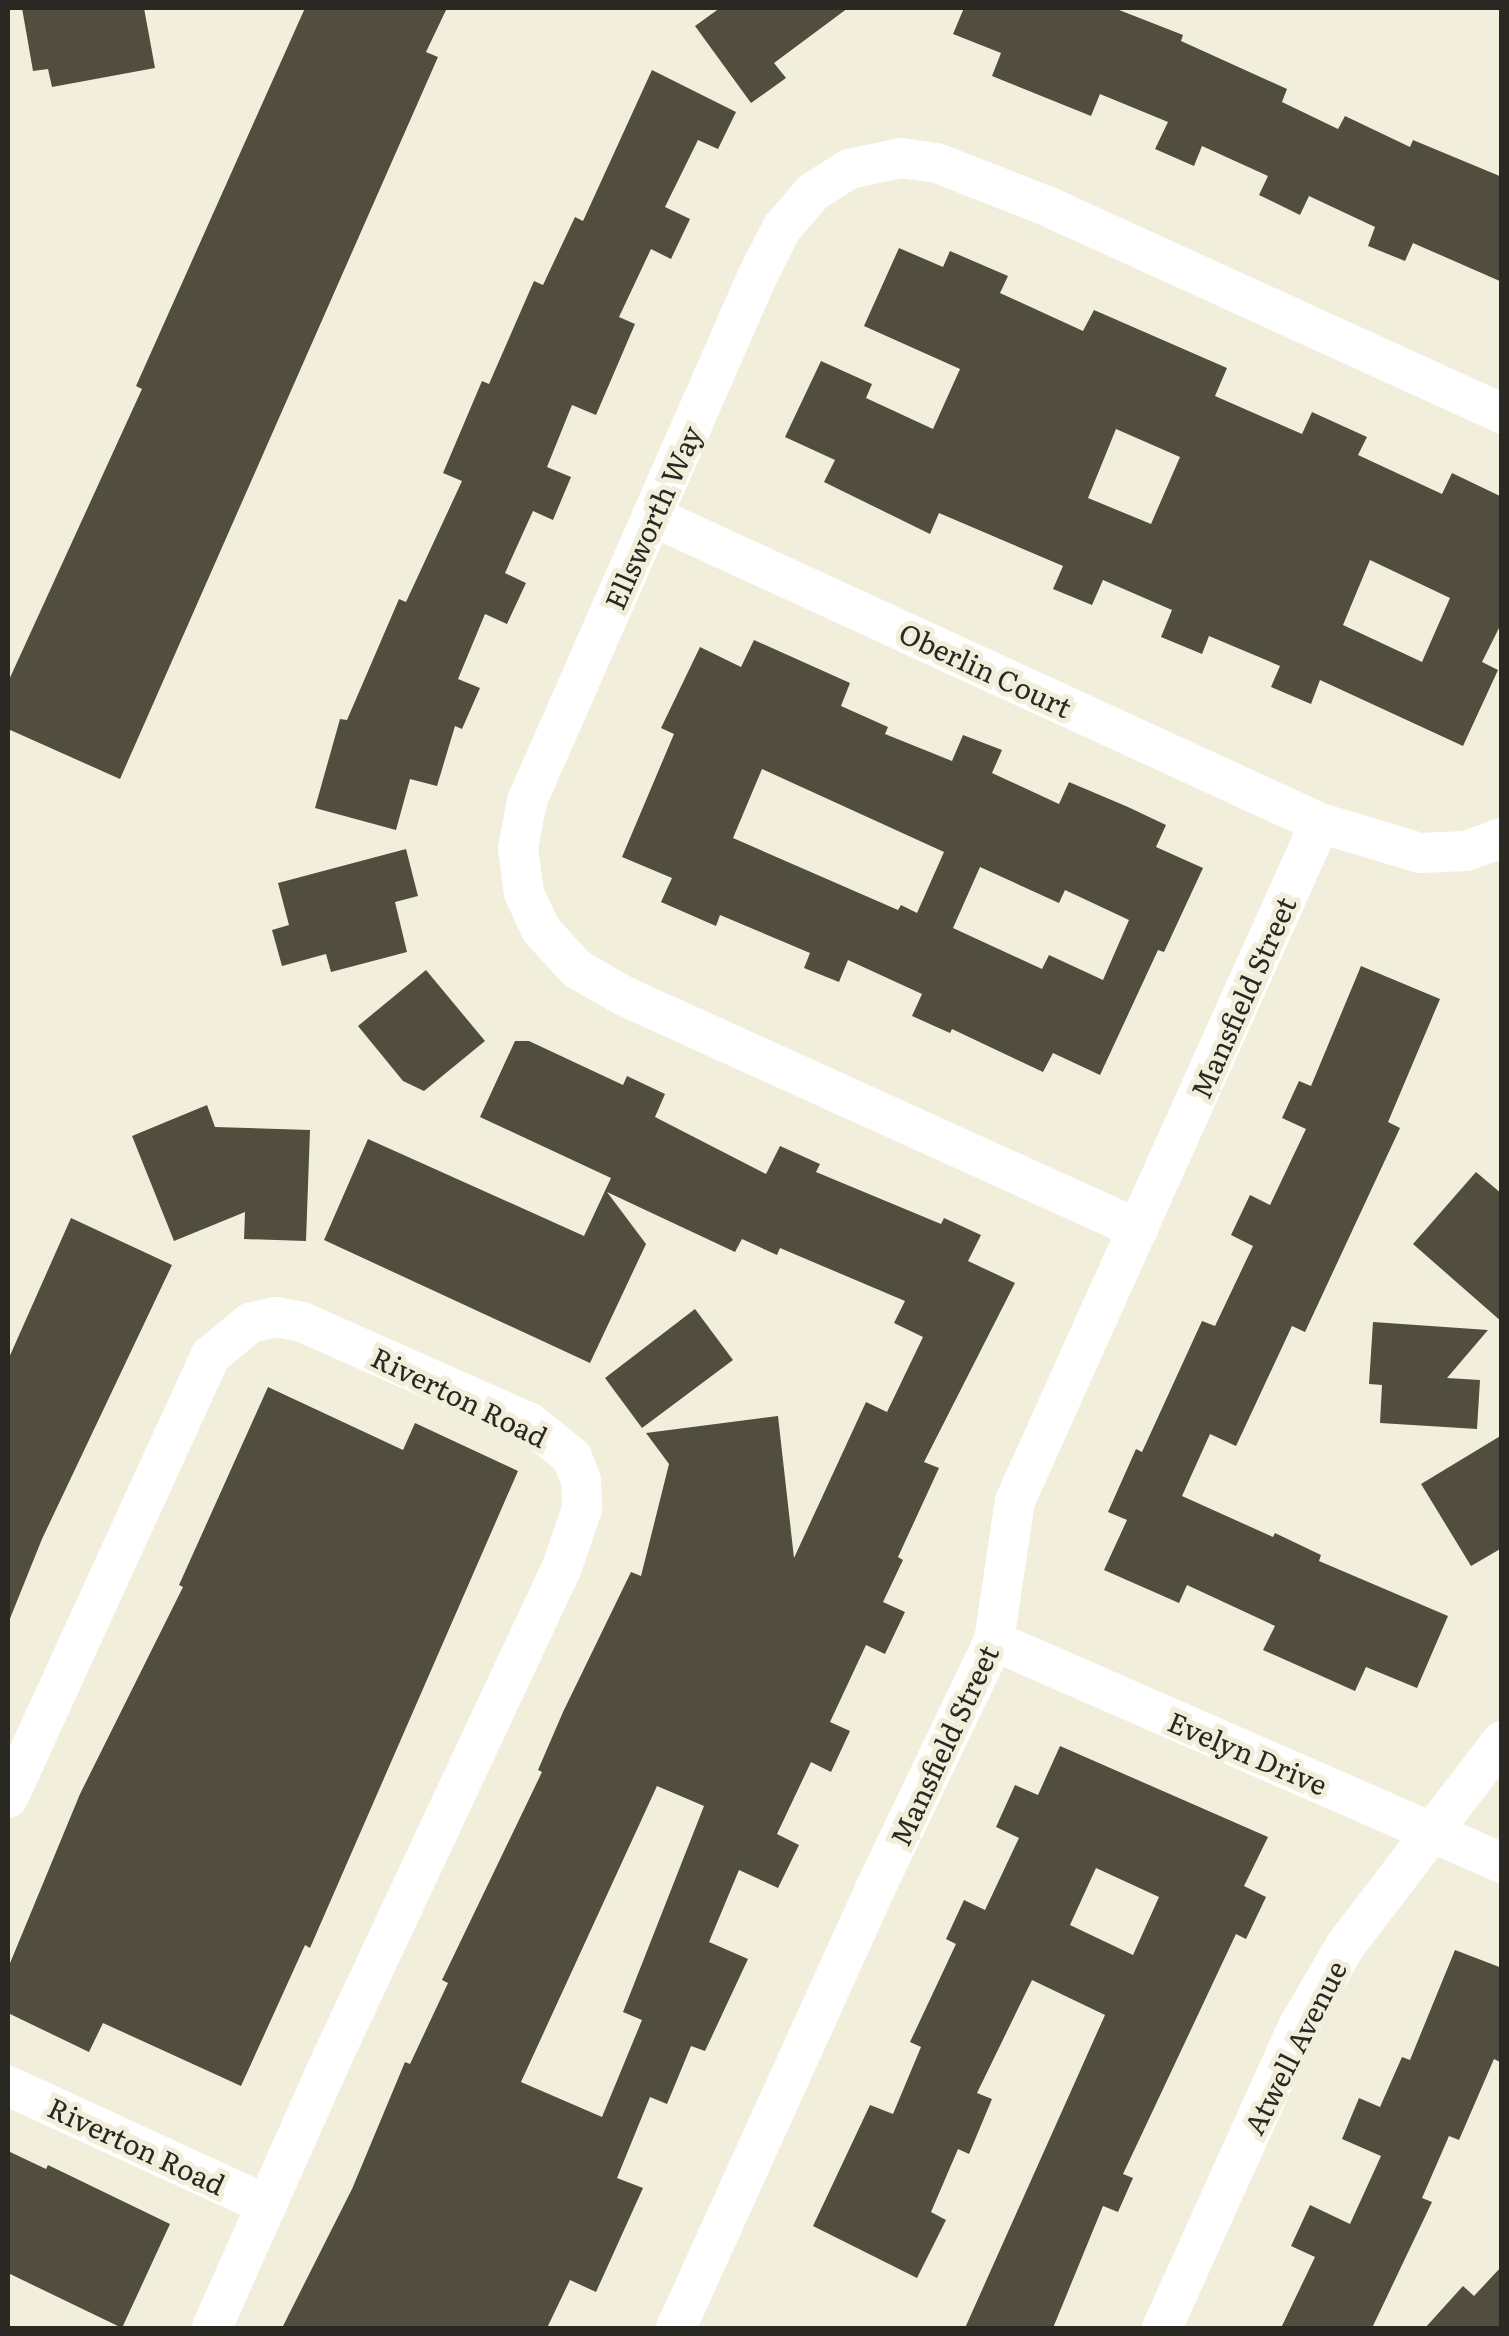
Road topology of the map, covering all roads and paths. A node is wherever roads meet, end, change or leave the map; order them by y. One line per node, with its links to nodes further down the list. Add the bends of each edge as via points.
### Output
1 (1502, 413): 2 (street, Ellsworth Way, via 1050,207 937,162 901,158 849,168 813,192 782,228)
2 (652, 516): 3 (street, Oberlin Court); 5 (street, Ellsworth Way, via 527,801 518,848 524,893 541,930 577,969 624,996)
3 (1320, 823): 4 (street, via 1420,853 1466,851); 5 (street, Mansfield Street)
4 (1502, 838)
5 (1138, 1228): 6 (street, Mansfield Street, via 1015,1501)
6 (994, 1641): 9 (street, Evelyn Drive); 14 (street, Mansfield Street)
7 (1502, 1741): 9 (street, Atwell Avenue)
8 (8, 1798): 12 (street, Riverton Road, via 210,1356 250,1323 275,1317 302,1322 530,1423 572,1458 582,1509 562,1566)
9 (1430, 1832): 10 (street, Evelyn Drive); 15 (street, Atwell Avenue, via 1346,1946 1300,2025)
10 (1502, 1863)
11 (8, 2086): 12 (street, Riverton Road)
12 (267, 2205): 13 (street, Riverton Road)
13 (212, 2328)
14 (676, 2328)
15 (1162, 2328)

